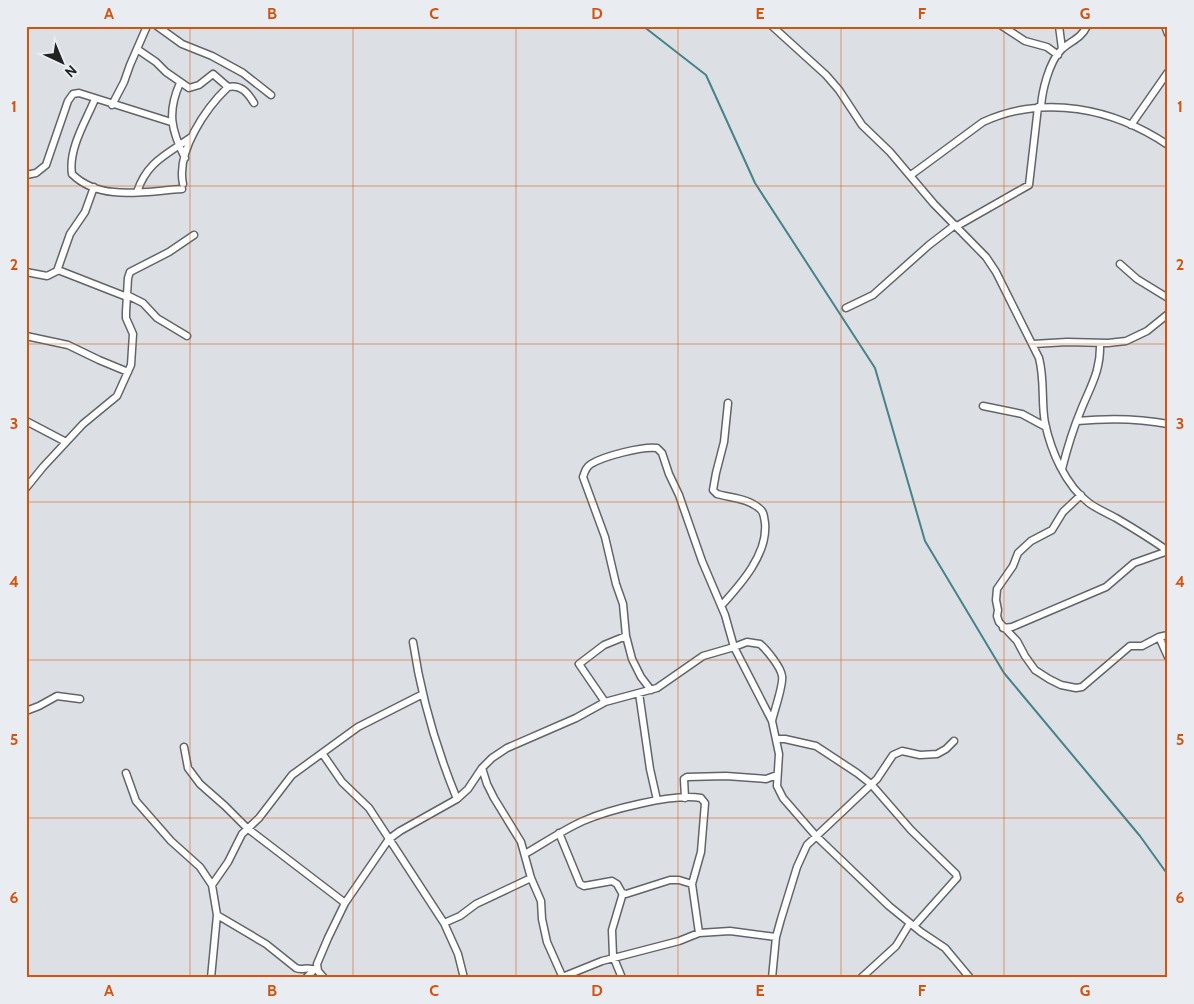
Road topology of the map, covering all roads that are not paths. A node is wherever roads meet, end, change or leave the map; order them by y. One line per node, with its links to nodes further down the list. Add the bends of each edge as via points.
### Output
1 (147, 26): 9 (street)
2 (157, 26): 15 (street, via 182,44 243,73)
3 (772, 26): 27 (street, via 826,74 862,125)
4 (1002, 26): 10 (street, via 1025,41)
5 (1059, 26): 10 (street)
6 (1086, 26): 10 (street, via 1079,38)
7 (1165, 26): 8 (street)
8 (1168, 34)
9 (137, 49): 13 (street); 18 (street)
10 (1060, 52): 19 (street, via 1047,79)
11 (1168, 72): 12 (street)
12 (1165, 80): 21 (street)
13 (180, 83): 14 (street, via 194,88 213,74); 20 (street, via 174,95)
14 (228, 87): 17 (street, via 244,90); 22 (street)
15 (271, 95)
16 (95, 99): 18 (street); 26 (street, via 79,93 70,96 46,165 36,173); 28 (street, via 75,145 71,169 76,178)
17 (254, 103)
18 (112, 105): 20 (street)
19 (1040, 107): 21 (street, via 1089,110); 27 (street, via 1021,109 983,122); 30 (street, via 1029,185)
20 (171, 122): 23 (street)
21 (1131, 125): 24 (street)
22 (190, 138): 23 (street); 25 (street)
23 (179, 145): 25 (street); 29 (street, via 151,166)
24 (1168, 145)
25 (185, 158): 29 (street, via 182,186)
26 (26, 175)
27 (911, 175): 30 (street)
28 (94, 187): 29 (street, via 109,192); 33 (street, via 70,234)
29 (137, 192)
30 (956, 225): 37 (street, via 873,295); 42 (street, via 996,272)
31 (194, 235): 35 (street, via 130,272)
32 (1120, 264): 36 (street)
33 (58, 270): 34 (street, via 46,276); 35 (street)
34 (26, 272)
35 (127, 296): 40 (street, via 143,303 157,318); 43 (street, via 126,318 133,334)
36 (1168, 298)
37 (846, 308)
38 (1168, 314): 41 (street, via 1138,336 1126,341)
39 (26, 336): 43 (street, via 68,345)
40 (187, 336)
41 (1100, 343): 42 (street); 47 (street, via 1097,372)
42 (1033, 344): 49 (street, via 1043,373)
43 (128, 372): 50 (street, via 114,400)
44 (728, 403): 55 (street, via 714,490 717,494 742,499 758,507 762,510 765,528 761,546 749,571)
45 (983, 406): 49 (street, via 1022,414)
46 (26, 421): 50 (street)
47 (1077, 421): 48 (street, via 1133,418); 51 (street)
48 (1168, 424)
49 (1046, 427): 51 (street)
50 (66, 442): 52 (street)
51 (1062, 469): 53 (street)
52 (26, 488)
53 (1081, 495): 54 (street); 56 (street, via 1063,512 1052,530 1031,541 1018,553 997,589 998,620)
54 (1168, 551): 56 (street, via 1134,563 1106,587)
55 (721, 606): 58 (street, via 660,449 641,448 604,459 590,464 583,477 605,537 623,604); 61 (street)
56 (1003, 628): 59 (street, via 1017,640 1035,670 1049,680 1076,688 1082,687 1130,646 1142,646)
57 (1168, 635): 59 (street)
58 (626, 636): 63 (street, via 636,668); 67 (street, via 604,645 579,664)
59 (1159, 637): 62 (street)
60 (413, 642): 65 (street)
61 (734, 647): 63 (street, via 703,656); 69 (street); 69 (street, via 747,642 760,644 780,670 782,683)
62 (1168, 658)
63 (651, 690): 64 (street)
64 (639, 693): 67 (street); 80 (street)
65 (423, 694): 73 (street, via 358,727); 79 (street, via 440,758)
66 (80, 699): 68 (street, via 57,696)
67 (605, 702): 74 (street, via 507,748)
68 (26, 711)
69 (772, 721): 70 (street)
70 (777, 739): 76 (street); 77 (street, via 816,746)
71 (954, 741): 77 (street, via 937,754 898,752)
72 (184, 747): 81 (street, via 188,768 195,779)
73 (322, 753): 81 (street, via 292,775 259,818); 84 (street, via 342,782 368,808)
74 (482, 768): 79 (street); 85 (street, via 487,784 518,835)
75 (126, 773): 88 (street, via 136,801 200,867)
76 (777, 775): 78 (street, via 766,779 687,776 684,779); 83 (street, via 776,786 783,798)
77 (871, 784): 83 (street); 93 (street, via 956,876)
78 (685, 798): 80 (street); 87 (street, via 701,798 705,803 701,852)
79 (457, 799): 84 (street)
80 (657, 800): 82 (street, via 585,820)
81 (247, 828): 88 (street); 90 (street)
82 (560, 833): 85 (street); 89 (street, via 580,884 586,886 612,881)
83 (816, 836): 93 (street); 95 (street, via 807,845 798,866)
84 (388, 839): 90 (street); 92 (street)
85 (525, 854): 86 (street)
86 (532, 878): 92 (street); 98 (street, via 541,901 550,950)
87 (692, 884): 89 (street, via 670,880); 94 (street)
88 (212, 885): 91 (street)
89 (623, 893): 96 (street, via 612,930)
90 (345, 903): 97 (street)
91 (217, 914): 97 (street, via 266,944 296,968); 99 (street)
92 (444, 923): 102 (street, via 458,954)
93 (912, 925): 105 (street, via 896,946); 106 (street, via 945,948)
94 (700, 933): 95 (street, via 730,931); 96 (street)
95 (776, 937): 104 (street)
96 (613, 958): 98 (street); 103 (street)
97 (315, 969): 100 (street); 101 (street)
98 (562, 977)
99 (211, 978)
100 (306, 978)
101 (324, 978)
102 (464, 978)
103 (622, 978)
104 (772, 978)
105 (862, 978)
106 (970, 978)

